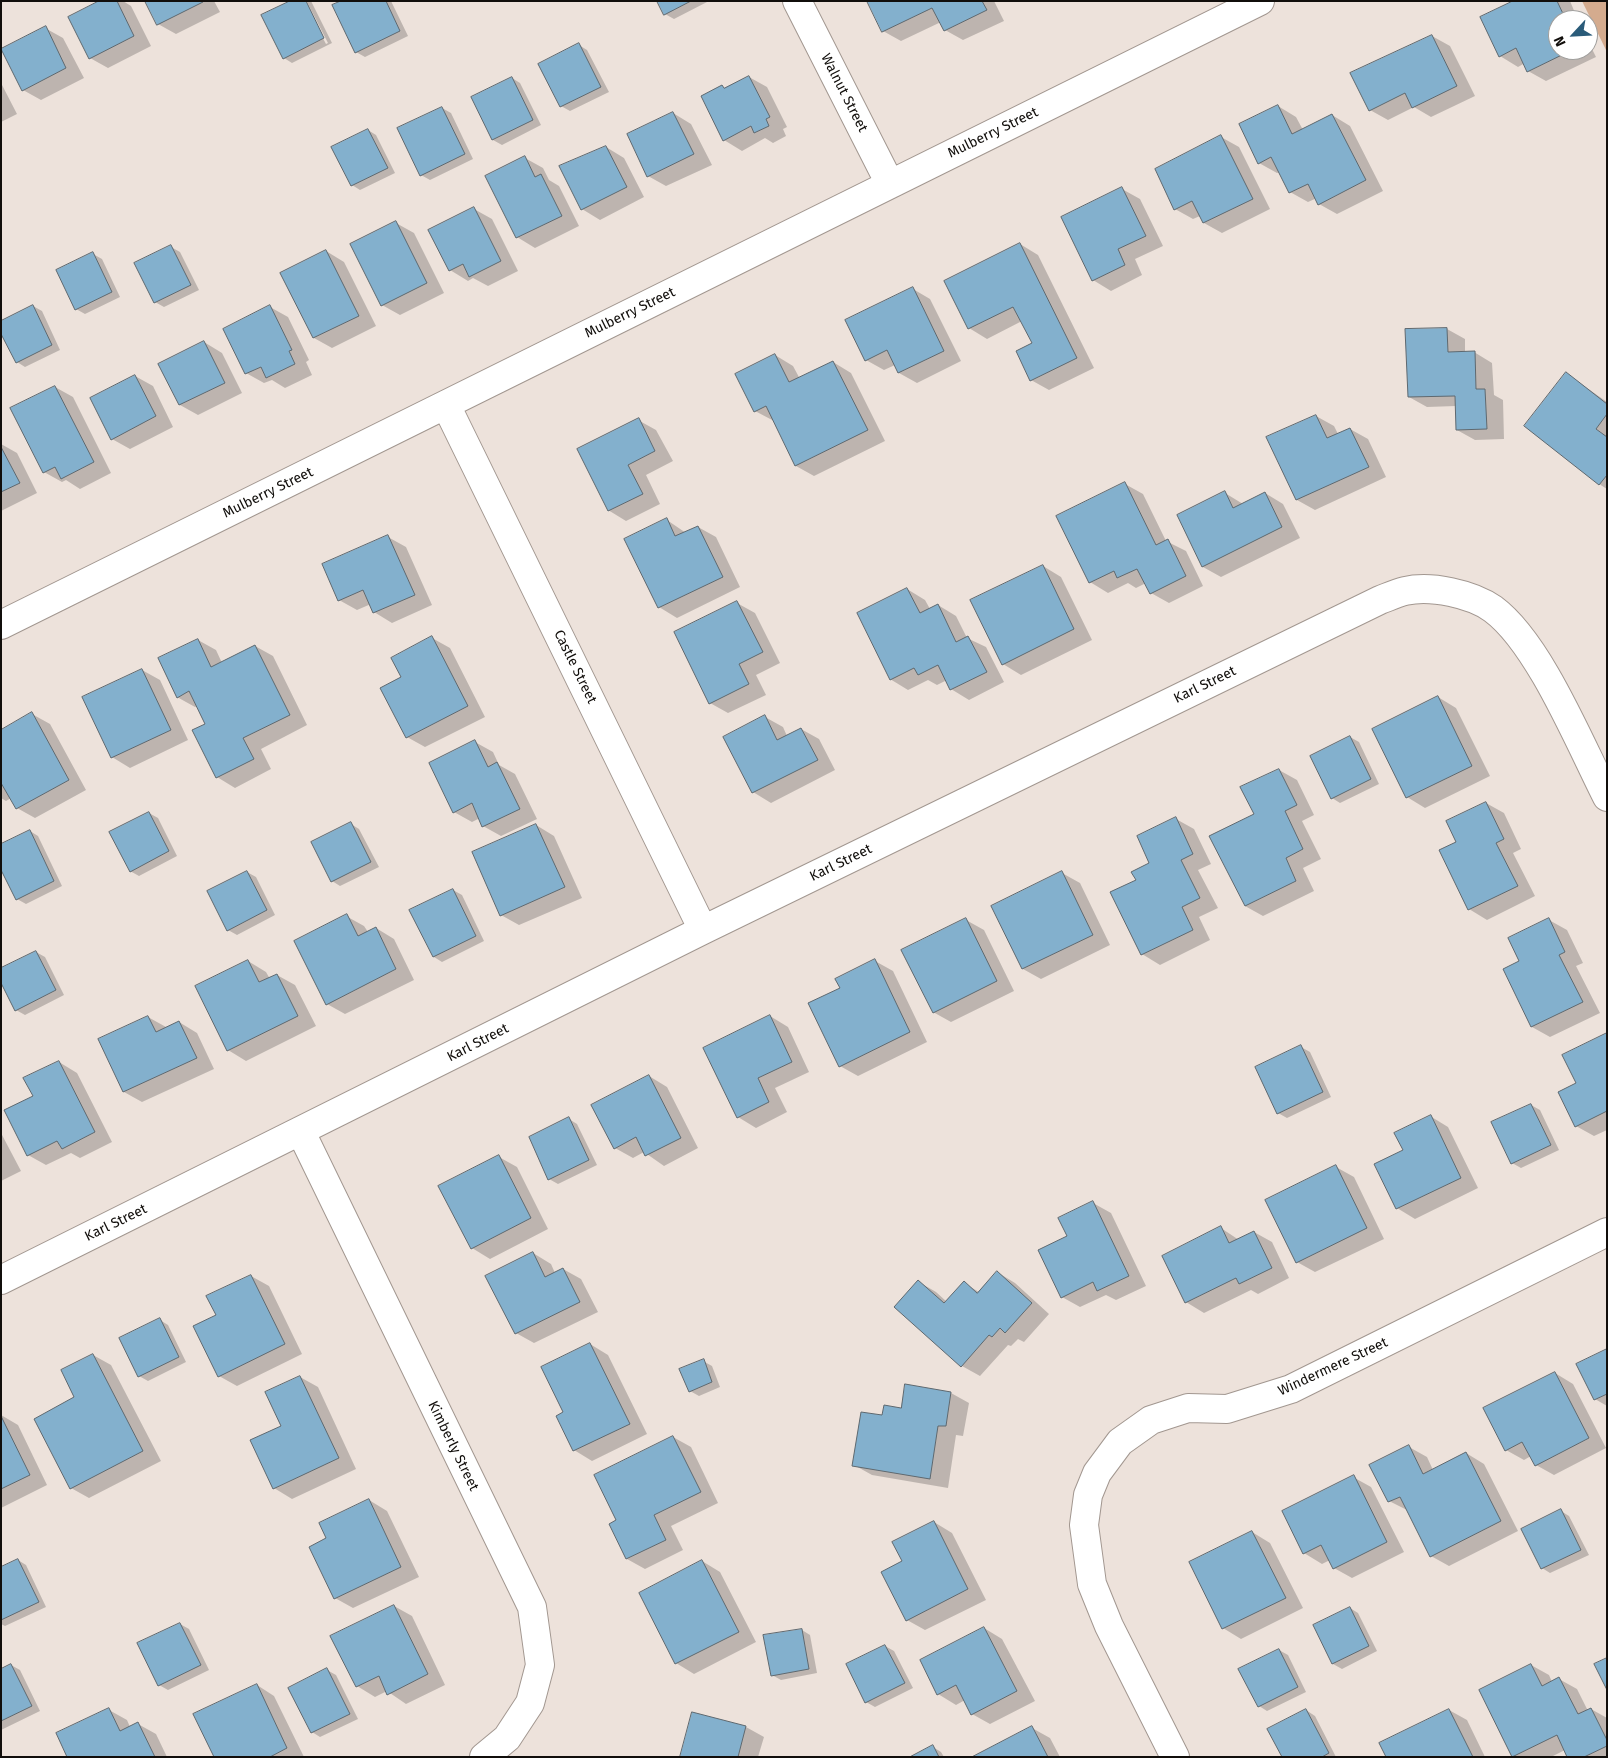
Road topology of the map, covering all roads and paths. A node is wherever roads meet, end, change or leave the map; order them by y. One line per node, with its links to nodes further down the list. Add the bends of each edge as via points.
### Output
1 (797, 1): 3 (street, Walnut Street)
2 (1260, 1): 3 (street, Mulberry Street)
3 (890, 184): 4 (street, Mulberry Street)
4 (446, 405): 5 (street, Mulberry Street); 7 (street, Castle Street)
5 (1, 625)
6 (1607, 797): 7 (street, Karl Street, via 1554,691 1524,641 1494,609 1455,594 1431,590 1406,591 1380,600)
7 (703, 930): 8 (street, Karl Street)
8 (301, 1132): 10 (street, Karl Street); 11 (street, Kimberly Street, via 532,1607 540,1665 530,1703 507,1738)
9 (1607, 1232): 12 (street, Windermere Street, via 1291,1389 1227,1409 1188,1408 1151,1420 1120,1442 1097,1473 1088,1495 1084,1526 1092,1584 1109,1626)
10 (1, 1280)
11 (484, 1757)
12 (1175, 1757)

